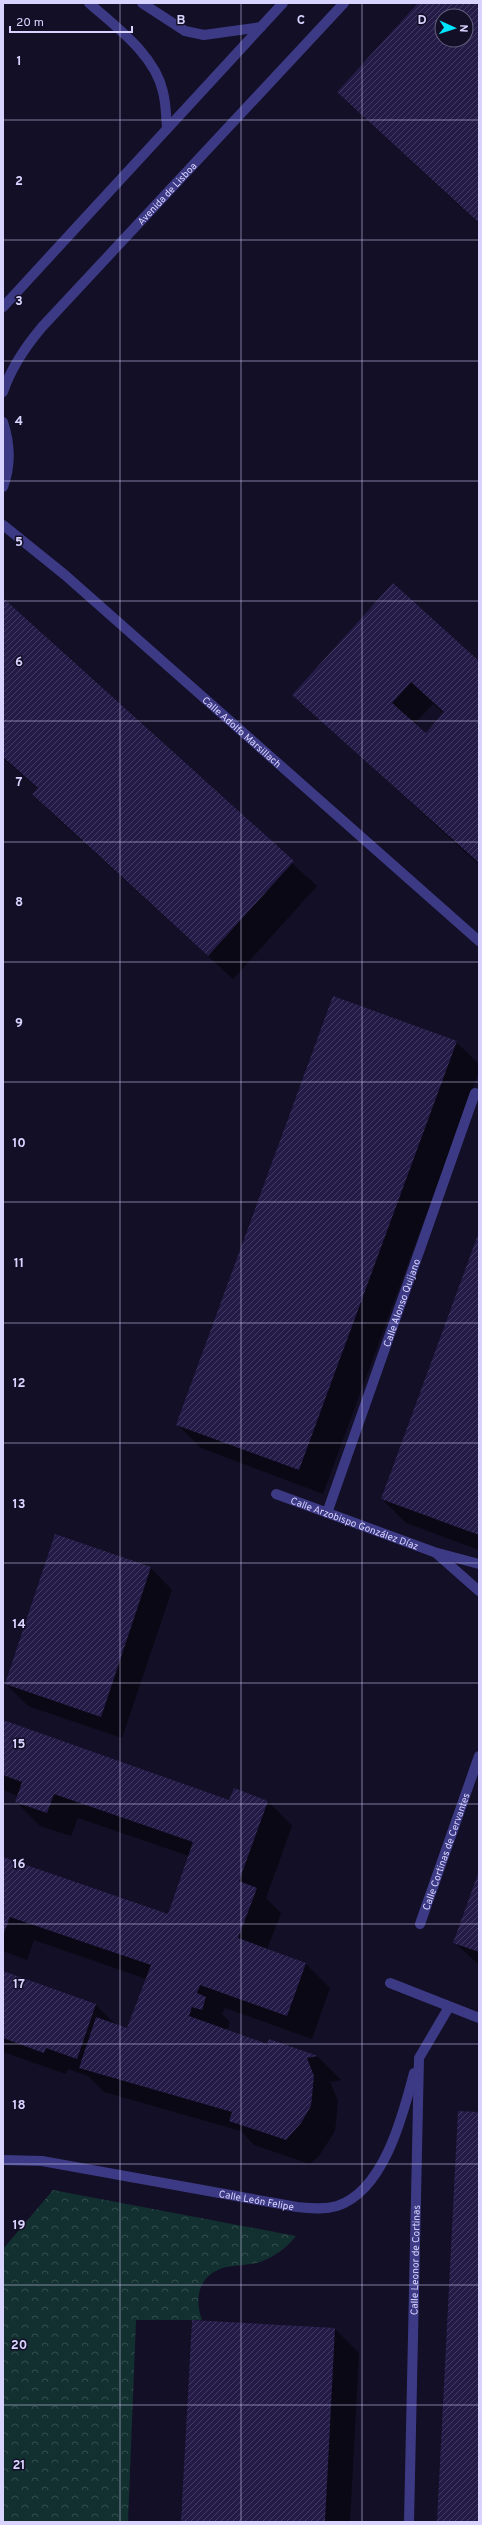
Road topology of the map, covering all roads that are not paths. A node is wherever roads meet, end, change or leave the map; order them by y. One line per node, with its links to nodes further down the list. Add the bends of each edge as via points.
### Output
1 (89, 3): 6 (street, via 122,33 151,65 163,91)
2 (142, 3): 5 (street, via 185,31 204,35)
3 (283, 3): 5 (street)
4 (344, 3): 8 (street, Avenida de Lisboa, via 42,327 29,342)
5 (261, 28): 6 (street)
6 (167, 128): 7 (street)
7 (3, 307)
8 (3, 392)
9 (3, 422): 10 (street, via 8,436 9,471)
10 (3, 487)
11 (3, 525): 12 (street, Calle Adolfo Marsillach, via 65,575)
12 (479, 941)
13 (475, 1093): 15 (street, Calle Alonso Quijano)
14 (276, 1494): 15 (street, Calle Arzobispo González Díaz)
15 (327, 1513): 16 (street, Calle Arzobispo González Díaz)
16 (434, 1552): 17 (street, Calle Arzobispo González Díaz); 18 (street, Calle Arzobispo González Díaz)
17 (479, 1564)
18 (479, 1591)
19 (479, 1756): 20 (street, Calle Cortinas de Cervantes)
20 (420, 1924)
21 (390, 1983): 22 (street)
22 (449, 2007): 23 (street); 24 (street, Calle Leonor de Cortinas)
23 (479, 2018)
24 (419, 2058): 25 (street, Calle León Felipe, via 398,2132 362,2191 336,2206 297,2207 42,2161); 26 (street, Calle Leonor de Cortinas)
25 (3, 2160)
26 (408, 2522)

